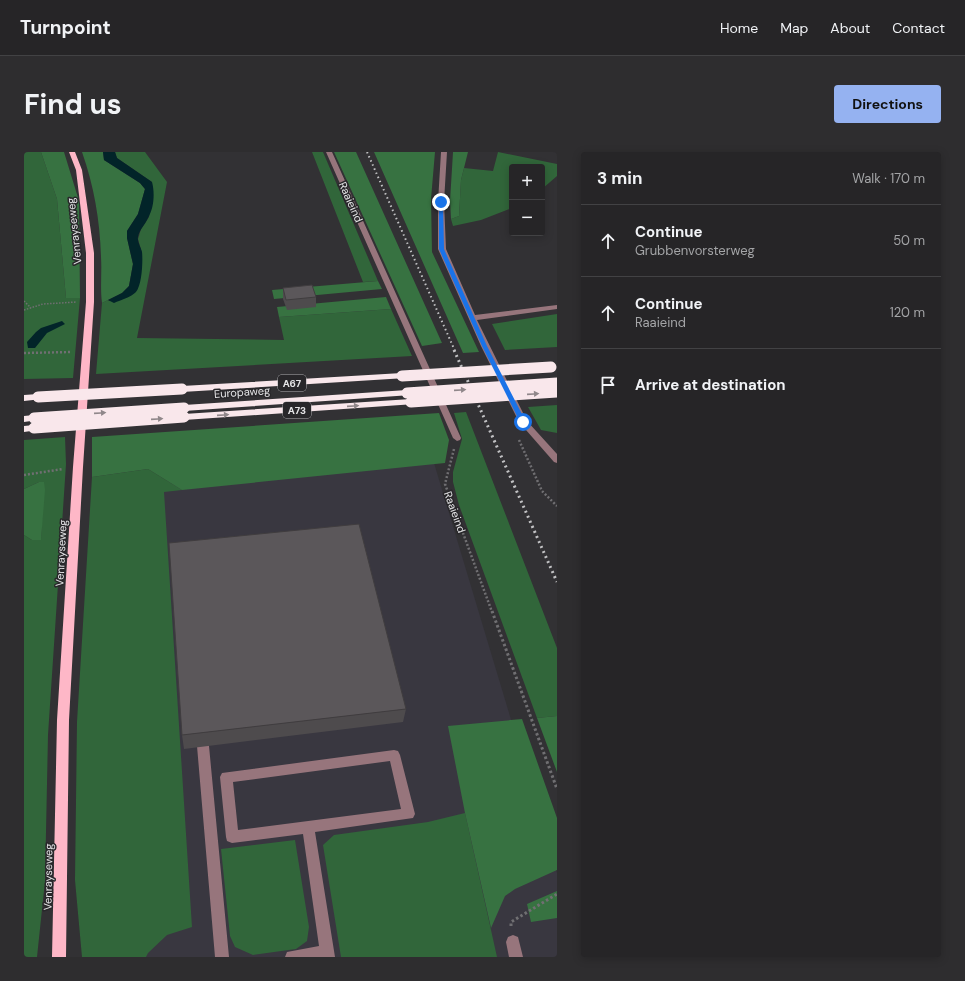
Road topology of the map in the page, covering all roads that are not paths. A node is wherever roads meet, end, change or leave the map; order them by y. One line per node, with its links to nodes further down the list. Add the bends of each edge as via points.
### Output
1 (72, 152): 18 (main road, Venrayseweg, via 79,170 90,253 90,302 63,720)
2 (329, 152): 12 (street, Raaieind)
3 (444, 152): 5 (street, via 442,249)
4 (557, 307): 5 (street)
5 (472, 318): 13 (street, via 523,422)
6 (554, 367): 9 (highway, Europaweg / A67, bridge)
7 (557, 383): 10 (highway, one-way to 7, bridge)
8 (557, 392): 10 (highway, A73, one-way to 8, bridge)
9 (24, 398)
10 (409, 398): 11 (highway, A73, one-way to 10, bridge)
11 (29, 423)
12 (457, 438)
13 (557, 460)
14 (204, 746): 19 (street)
15 (308, 827): 15 (street, via 409,814 394,755 226,777 232,837); 17 (street)
16 (513, 942): 21 (street)
17 (328, 955): 20 (street)
18 (59, 957)
19 (222, 957)
20 (292, 957)
21 (516, 957)

